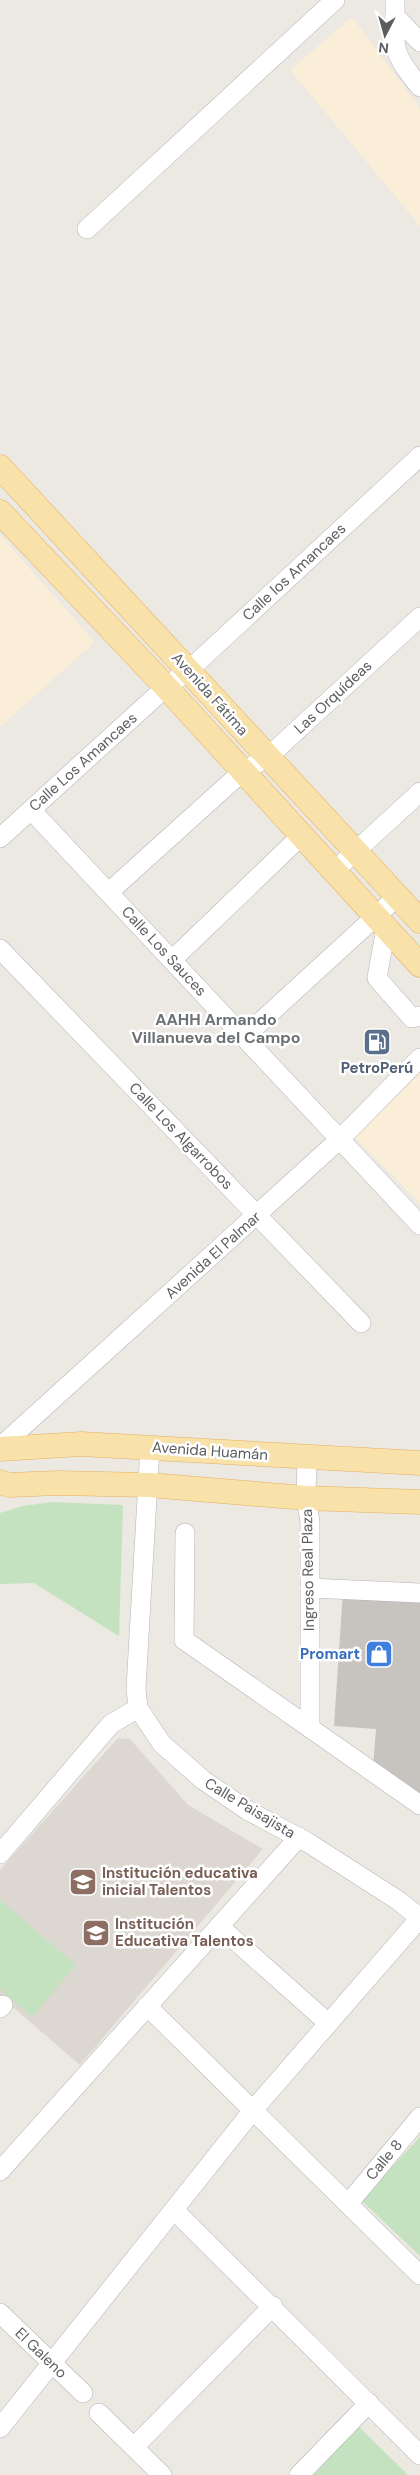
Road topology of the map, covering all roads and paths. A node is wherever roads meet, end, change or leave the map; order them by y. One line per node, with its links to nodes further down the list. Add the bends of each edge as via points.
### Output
1 (334, 0): 5 (street)
2 (395, 8): 3 (street); 4 (street, via 394,44 404,67)
3 (420, 42)
4 (420, 87)
5 (88, 229)
6 (420, 456): 10 (street, Calle los Amancaes)
7 (0, 467): 10 (main road, Avenida Fátima)
8 (0, 512): 11 (main road, Avenida Fátima)
9 (420, 617): 12 (street, Las Orquídeas)
10 (189, 670): 11 (street, Calle los Amancaes); 12 (main road, Avenida Fátima)
11 (166, 687): 13 (main road, Avenida Fátima); 15 (street, Calle Los Amancaes)
12 (268, 757): 13 (street, Las Orquídeas); 18 (main road, Avenida Fátima)
13 (242, 772): 16 (main road, Avenida Fátima); 20 (street, Las Orquídeas)
14 (420, 792): 18 (street)
15 (31, 810): 17 (street, Calle Los Amancaes); 20 (street, Calle Los Sauces)
16 (302, 835): 19 (main road, Avenida Fátima); 25 (street)
17 (0, 838)
18 (354, 852): 19 (street); 21 (main road, Avenida Fátima)
19 (334, 871): 23 (main road, Avenida Fátima)
20 (109, 892): 25 (street, Calle Los Sauces)
21 (398, 896): 22 (main road, Avenida Fátima); 23 (street)
22 (420, 920)
23 (381, 922): 26 (main road, Avenida Fátima); 27 (street, via 377,978 412,1018); 28 (street)
24 (0, 949): 31 (street, Calle Los Algarrobos)
25 (172, 960): 28 (street, Calle Los Sauces)
26 (420, 965)
27 (420, 1016)
28 (245, 1036): 30 (street, Calle Los Sauces)
29 (420, 1058): 30 (street, Avenida El Palmar)
30 (339, 1140): 31 (street, Avenida El Palmar); 32 (street, Calle Los Sauces)
31 (258, 1214): 33 (street, Calle Los Algarrobos); 35 (street, Avenida El Palmar)
32 (420, 1225)
33 (361, 1323)
34 (150, 1447): 35 (main road, Avenida Huamán, via 81,1444); 36 (main road, Avenida Huamán); 39 (street, Calle Paisajista)
35 (0, 1448)
36 (307, 1457): 37 (main road, Avenida Huamán); 40 (street, Ingreso Real Plaza)
37 (420, 1462)
38 (0, 1482): 39 (main road, via 9,1485)
39 (149, 1485): 40 (main road); 45 (street, Calle Paisajista, via 137,1662)
40 (306, 1498): 41 (main road); 43 (street, Ingreso Real Plaza, via 310,1522)
41 (420, 1502)
42 (186, 1533): 46 (street, via 184,1640)
43 (310, 1588): 44 (street); 46 (street, Ingreso Real Plaza)
44 (420, 1593)
45 (138, 1708): 48 (street, Calle Paisajista, via 162,1744 203,1780 247,1810); 49 (street, via 111,1724)
46 (310, 1728): 47 (street)
47 (420, 1805)
48 (298, 1837): 50 (street, Calle Paisajista); 51 (street)
49 (0, 1854)
50 (420, 1918): 53 (street)
51 (219, 1926): 52 (street); 53 (street)
52 (147, 2006): 54 (street); 56 (street)
53 (328, 2023): 54 (street)
54 (254, 2109): 57 (street); 58 (street)
55 (420, 2117): 57 (street, Calle 8)
56 (0, 2171)
57 (348, 2204): 59 (street)
58 (174, 2210): 60 (street); 62 (street)
59 (420, 2275)
60 (273, 2306): 64 (street); 67 (street)
61 (0, 2313): 62 (street, El Galeno)
62 (52, 2364): 63 (street, El Galeno); 66 (street)
63 (83, 2393)
64 (368, 2403): 68 (street); 70 (street)
65 (99, 2413): 67 (street)
66 (0, 2428)
67 (134, 2447): 69 (street)
68 (420, 2455)
69 (162, 2475)
70 (299, 2475)

